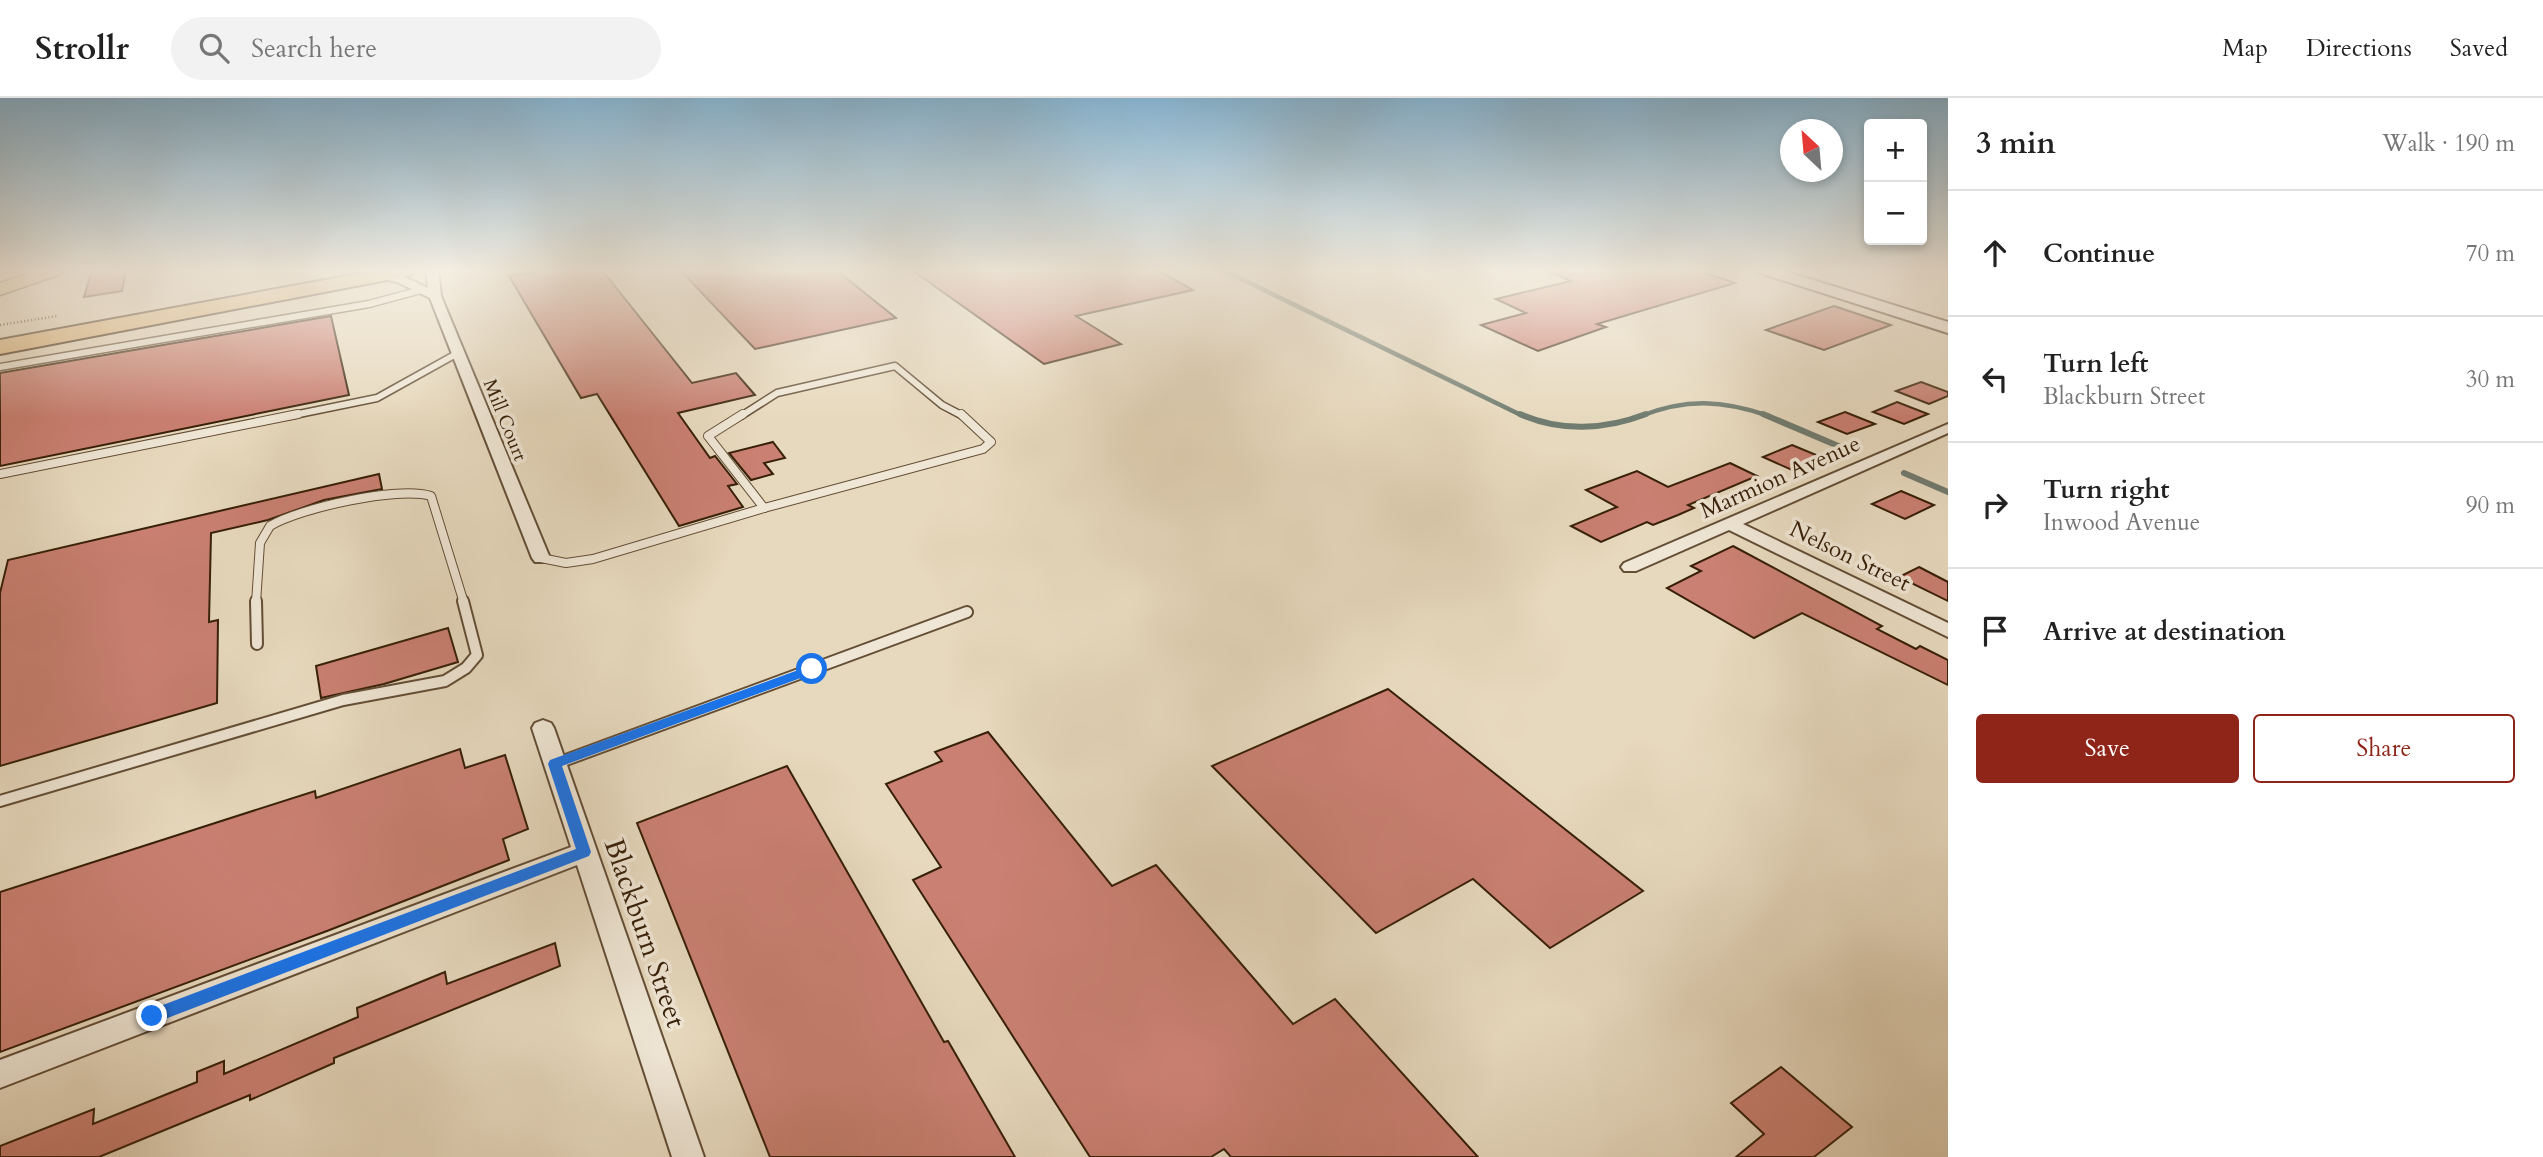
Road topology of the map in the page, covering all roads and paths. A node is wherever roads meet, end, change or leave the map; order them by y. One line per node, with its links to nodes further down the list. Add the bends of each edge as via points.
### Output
1 (69, 319): 8 (highway)
2 (83, 319): 9 (highway)
3 (139, 319): 10 (highway)
4 (279, 319): 12 (lane)
5 (441, 319): 11 (street, Mill Court)
6 (1921, 319): 7 (main road)
7 (1948, 328)
8 (0, 330)
9 (0, 336)
10 (0, 348)
11 (458, 352): 14 (lane, via 377,398); 17 (street, Mill Court)
12 (0, 367)
13 (1948, 428): 16 (street, Marmion Avenue)
14 (0, 474)
15 (764, 508): 15 (lane, via 708,436 777,393 895,366 942,405 958,411 991,442 983,449); 17 (lane, via 593,559 566,563)
16 (1730, 524): 18 (street, Marmion Avenue); 20 (street, Nelson Street)
17 (541, 558)
18 (1630, 567)
19 (967, 612): 23 (lane)
20 (1948, 631)
21 (257, 644): 24 (lane, via 258,550 270,526 395,493 418,491 431,496 478,649 466,668 433,684 343,700)
22 (543, 729): 23 (street, Blackburn Street)
23 (555, 764): 25 (street, Blackburn Street)
24 (0, 801)
25 (584, 852): 26 (street); 27 (street, Blackburn Street)
26 (0, 1074)
27 (688, 1157)

